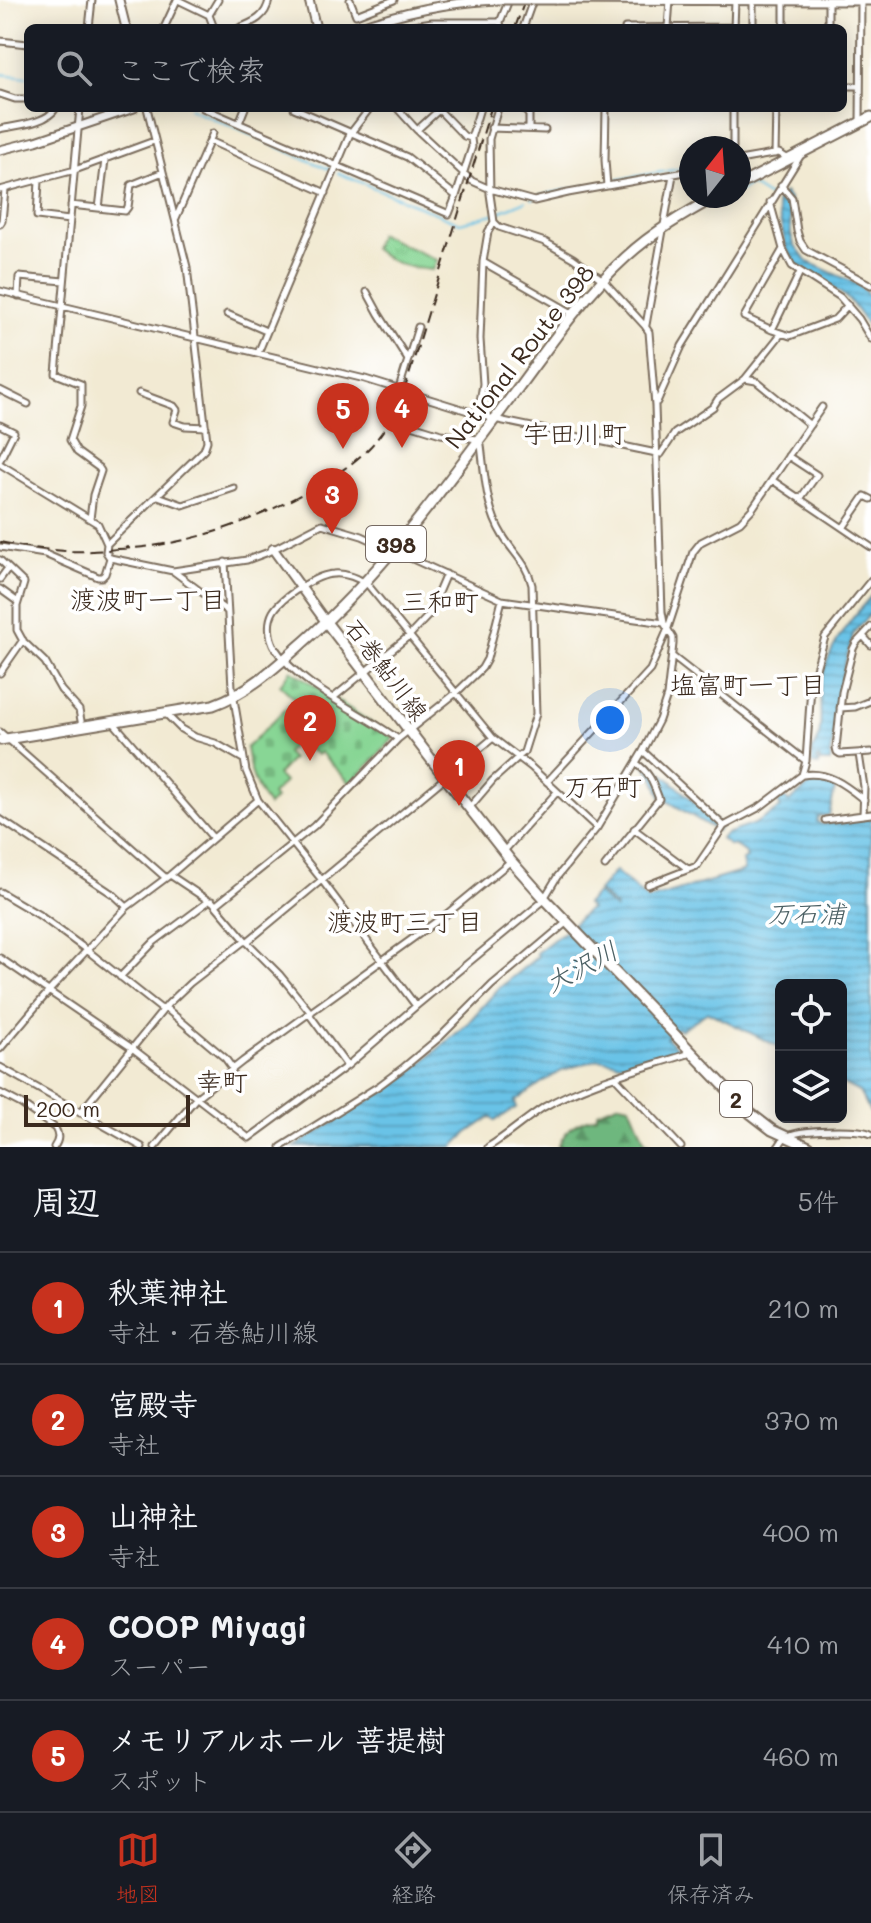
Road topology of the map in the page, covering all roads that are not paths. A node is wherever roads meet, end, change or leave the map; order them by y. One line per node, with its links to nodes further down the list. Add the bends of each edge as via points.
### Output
1 (92, 0): 22 (street)
2 (119, 0): 23 (street)
3 (178, 0): 21 (street); 24 (street)
4 (218, 0): 21 (street)
5 (269, 0): 26 (street, via 264,14)
6 (309, 0): 27 (street)
7 (350, 0): 8 (street, via 356,15)
8 (394, 0)
9 (497, 0): 12 (street, bridge); 28 (street, via 414,9)
10 (509, 0): 31 (street)
11 (533, 0): 32 (street)
12 (556, 0): 13 (street)
13 (670, 0): 14 (street); 33 (street)
14 (689, 0): 15 (street)
15 (735, 1): 16 (street); 34 (street)
16 (753, 1): 17 (street); 35 (street)
17 (784, 1): 20 (street); 36 (street)
18 (861, 1): 19 (street); 20 (street); 41 (street)
19 (871, 1)
20 (828, 2): 37 (street)
21 (209, 15): 25 (street)
22 (89, 24)
23 (125, 24)
24 (166, 24)
25 (212, 24)
26 (249, 24)
27 (315, 24)
28 (367, 24)
29 (420, 24): 30 (street)
30 (457, 24)
31 (500, 24)
32 (524, 24)
33 (668, 24)
34 (734, 24)
35 (753, 24)
36 (784, 24)
37 (828, 24)
38 (0, 41): 39 (street)
39 (24, 44)
40 (847, 86): 41 (street)
41 (860, 86): 62 (street)
42 (0, 94): 43 (street)
43 (24, 99)
44 (54, 112): 66 (street)
45 (80, 112): 64 (street)
46 (122, 112): 64 (street)
47 (148, 112): 74 (street)
48 (213, 112): 63 (street)
49 (244, 112): 63 (street)
50 (303, 112): 71 (street)
51 (367, 112): 71 (street)
52 (401, 112): 68 (street)
53 (437, 112): 68 (street)
54 (443, 112): 73 (street)
55 (479, 112): 73 (street)
56 (497, 112): 65 (street)
57 (526, 112): 67 (street)
58 (606, 112): 90 (street)
59 (733, 112): 72 (street)
60 (776, 112): 78 (street)
61 (871, 117): 62 (main road)
62 (860, 122): 77 (main road)
63 (239, 123): 82 (street)
64 (78, 127): 76 (street); 83 (street)
65 (491, 128): 67 (street); 92 (street)
66 (0, 129)
67 (529, 129): 69 (street)
68 (417, 130): 85 (street)
69 (545, 130)
70 (213, 133): 75 (street)
71 (350, 134): 82 (street); 95 (street, via 407,157)
72 (733, 136)
73 (471, 138): 85 (street)
74 (154, 141): 81 (street); 84 (street)
75 (210, 141): 94 (street); 101 (street)
76 (0, 150)
77 (804, 151): 80 (main road); 91 (street)
78 (775, 154): 79 (street); 80 (street)
79 (751, 158)
80 (788, 159): 88 (main road)
81 (105, 160): 83 (street); 98 (street)
82 (338, 165): 94 (street); 95 (street, via 449,214)
83 (75, 170): 89 (street); 97 (street)
84 (163, 172): 98 (street, via 131,185 125,211); 101 (street)
85 (464, 174): 92 (street); 95 (street)
86 (679, 174): 87 (street)
87 (673, 175): 90 (street); 104 (street)
88 (751, 179)
89 (39, 181): 93 (street); 102 (street, via 37,216)
90 (606, 183): 92 (street, via 529,200)
91 (781, 185): 96 (street); 110 (street, via 792,198 806,250)
92 (490, 189): 100 (street)
93 (3, 190): 103 (street)
94 (326, 193): 121 (street)
95 (456, 196)
96 (770, 202): 105 (street); 132 (street, via 682,346)
97 (71, 205): 98 (street); 102 (street)
98 (99, 208)
99 (697, 208): 104 (main road, National Route 398 / 398)
100 (493, 217): 106 (street); 108 (street, via 499,227 558,248)
101 (176, 219): 123 (street)
102 (69, 220): 109 (street)
103 (0, 224)
104 (664, 228): 108 (main road, National Route 398 / 398); 118 (street)
105 (783, 249): 107 (street); 120 (street, via 744,317)
106 (483, 262): 117 (street); 134 (street, via 483,384)
107 (800, 272): 114 (street); 120 (street)
108 (603, 280): 117 (main road, National Route 398 / 398); 118 (street)
109 (64, 281): 113 (street, via 19,277); 115 (street)
110 (871, 285)
111 (0, 291): 113 (street)
112 (367, 292): 126 (street)
113 (18, 296): 115 (street)
114 (848, 305): 122 (street, via 835,319 790,336); 124 (street)
115 (61, 306): 123 (street); 149 (street, via 56,374 81,384 81,406 70,440 101,471)
116 (227, 314): 121 (street)
117 (573, 314): 135 (main road, National Route 398 / 398)
118 (645, 326): 132 (street)
119 (418, 327): 126 (street)
120 (772, 330): 122 (street)
121 (266, 331): 125 (street)
122 (781, 334): 127 (street)
123 (196, 339): 125 (street); 139 (street)
124 (871, 339)
125 (258, 353): 128 (street)
126 (408, 360): 128 (street)
127 (745, 379): 138 (street, via 756,381); 141 (street)
128 (399, 389): 134 (street)
129 (0, 390): 131 (street)
130 (139, 393): 139 (street, via 174,406 173,422)
131 (28, 404)
132 (655, 406): 141 (street)
133 (822, 407): 138 (street)
134 (478, 414): 135 (street)
135 (494, 419): 140 (main road, National Route 398 / 398); 141 (street)
136 (399, 421): 140 (street)
137 (0, 425): 143 (street, via 14,432)
138 (810, 425): 142 (street)
139 (206, 427): 146 (street, via 204,450)
140 (477, 439): 155 (main road, National Route 398 / 398); 169 (street, via 492,514 526,566)
141 (656, 453): 172 (street)
142 (788, 456): 144 (street); 147 (street, via 817,475)
143 (0, 462): 149 (street)
144 (772, 480): 147 (street); 174 (street, via 740,522 701,542 693,552)
145 (234, 488): 146 (street, via 183,505)
146 (158, 496): 151 (street)
147 (800, 499): 150 (street)
148 (871, 499): 150 (street, via 865,496)
149 (90, 519): 151 (street)
150 (843, 528): 153 (street)
151 (107, 544): 156 (street)
152 (0, 547): 156 (street, via 45,554 98,577 105,574)
153 (871, 547)
154 (273, 549): 155 (street, via 322,524); 158 (street); 165 (main road)
155 (391, 550): 161 (street); 164 (main road, National Route 398 / 398)
156 (110, 558): 160 (street)
157 (0, 560): 159 (street)
158 (225, 562): 160 (street); 170 (street)
159 (8, 568): 162 (street); 168 (street, via 24,583)
160 (173, 571): 170 (street)
161 (446, 574): 167 (street); 175 (street, via 432,609)
162 (0, 579)
163 (871, 580): 201 (street, via 825,637 811,686)
164 (364, 581): 165 (street, via 333,574); 171 (main road, National Route 398 / 398); 175 (street)
165 (301, 588): 171 (main road); 180 (street, via 271,617 271,639)
166 (0, 589): 168 (street)
167 (502, 600): 169 (street); 184 (street, via 487,659)
168 (18, 602): 177 (street, via 17,630)
169 (533, 605): 172 (street); 199 (street, via 536,714)
170 (227, 611): 185 (street)
171 (326, 622): 180 (main road, National Route 398 / 398); 183 (main road, 石巻鮎川線 / 2)
172 (664, 623): 174 (street)
173 (871, 627): 176 (street)
174 (667, 631): 179 (street, via 673,638); 205 (street, via 647,674)
175 (410, 635): 183 (street); 184 (street)
176 (863, 636): 178 (street); 188 (street, via 853,649)
177 (23, 640): 181 (street); 191 (street, via 79,710)
178 (871, 645)
179 (672, 656): 196 (street, via 663,713); 201 (street)
180 (284, 659): 185 (main road, National Route 398 / 398); 186 (street)
181 (3, 664): 182 (street)
182 (0, 673)
183 (364, 673): 186 (street); 192 (main road, 石巻鮎川線 / 2)
184 (456, 693): 192 (street); 194 (street)
185 (234, 697): 189 (main road, National Route 398 / 398); 200 (street)
186 (333, 698): 195 (street)
187 (871, 698): 188 (street)
188 (840, 708): 198 (street, via 837,752)
189 (165, 713): 190 (main road, National Route 398 / 398); 200 (street, via 181,729)
190 (112, 722): 191 (main road, National Route 398 / 398); 217 (street)
191 (82, 727): 193 (main road, National Route 398 / 398)
192 (409, 731): 195 (street); 204 (main road, 石巻鮎川線 / 2)
193 (2, 737): 223 (street)
194 (493, 738): 199 (street); 204 (street)
195 (398, 739): 218 (street)
196 (643, 751): 202 (street); 214 (street)
197 (871, 752): 198 (street)
198 (859, 754): 208 (street)
199 (520, 757): 205 (street); 209 (street)
200 (244, 760): 207 (street)
201 (806, 761): 203 (street)
202 (636, 763): 215 (street); 216 (street, via 650,776 659,799)
203 (802, 775): 208 (street, via 832,778); 214 (street)
204 (444, 776): 209 (main road, 石巻鮎川線 / 2); 224 (street)
205 (547, 782): 206 (street)
206 (557, 792): 215 (street); 219 (street)
207 (258, 800): 217 (street); 218 (street)
208 (864, 800): 211 (street)
209 (469, 808): 219 (main road, 石巻鮎川線 / 2)
210 (871, 814): 211 (street)
211 (863, 815): 213 (street)
212 (0, 819): 230 (street)
213 (825, 820)
214 (724, 826): 222 (street, via 702,861)
215 (597, 828): 227 (street)
216 (634, 829): 221 (street); 222 (street)
217 (213, 838): 223 (street)
218 (292, 844): 224 (street); 229 (street)
219 (504, 852): 220 (main road, 石巻鮎川線 / 2)
220 (511, 861): 227 (main road, 石巻鮎川線 / 2); 235 (street)
221 (605, 866)
222 (689, 869): 225 (street)
223 (168, 876): 228 (street); 230 (street)
224 (321, 879): 232 (street); 235 (street)
225 (648, 885)
226 (0, 892): 233 (street)
227 (544, 898): 231 (main road, 石巻鮎川線 / 2); 238 (street)
228 (209, 901): 229 (street); 236 (street, via 154,942)
229 (216, 905): 232 (street)
230 (127, 907): 233 (street)
231 (568, 923): 243 (main road, 2); 256 (street, via 404,1067)
232 (246, 941): 239 (street); 240 (street)
233 (88, 951): 236 (street); 237 (street)
234 (0, 958): 237 (street)
235 (383, 961): 238 (street); 240 (street)
236 (120, 977): 239 (street)
237 (49, 991): 241 (street); 242 (street)
238 (416, 1006): 244 (street)
239 (164, 1009): 241 (street); 246 (street)
240 (310, 1014): 244 (street); 246 (street)
241 (132, 1048): 249 (street); 250 (street)
242 (0, 1049)
243 (691, 1053): 247 (street); 252 (main road, 2, via 750,1113)
244 (347, 1066): 249 (street, via 249,1138)
245 (0, 1067): 250 (street)
246 (233, 1069): 249 (street)
247 (616, 1078): 257 (street, via 542,1108); 258 (street)
248 (0, 1093): 253 (street, via 55,1128)
249 (197, 1097): 255 (street)
250 (80, 1113): 254 (street)
251 (871, 1134): 252 (street, via 855,1130)
252 (785, 1137): 259 (street); 260 (main road, 2)
253 (54, 1147)
254 (142, 1147)
255 (155, 1147)
256 (281, 1147)
257 (488, 1147)
258 (681, 1147)
259 (778, 1147)
260 (809, 1147)

